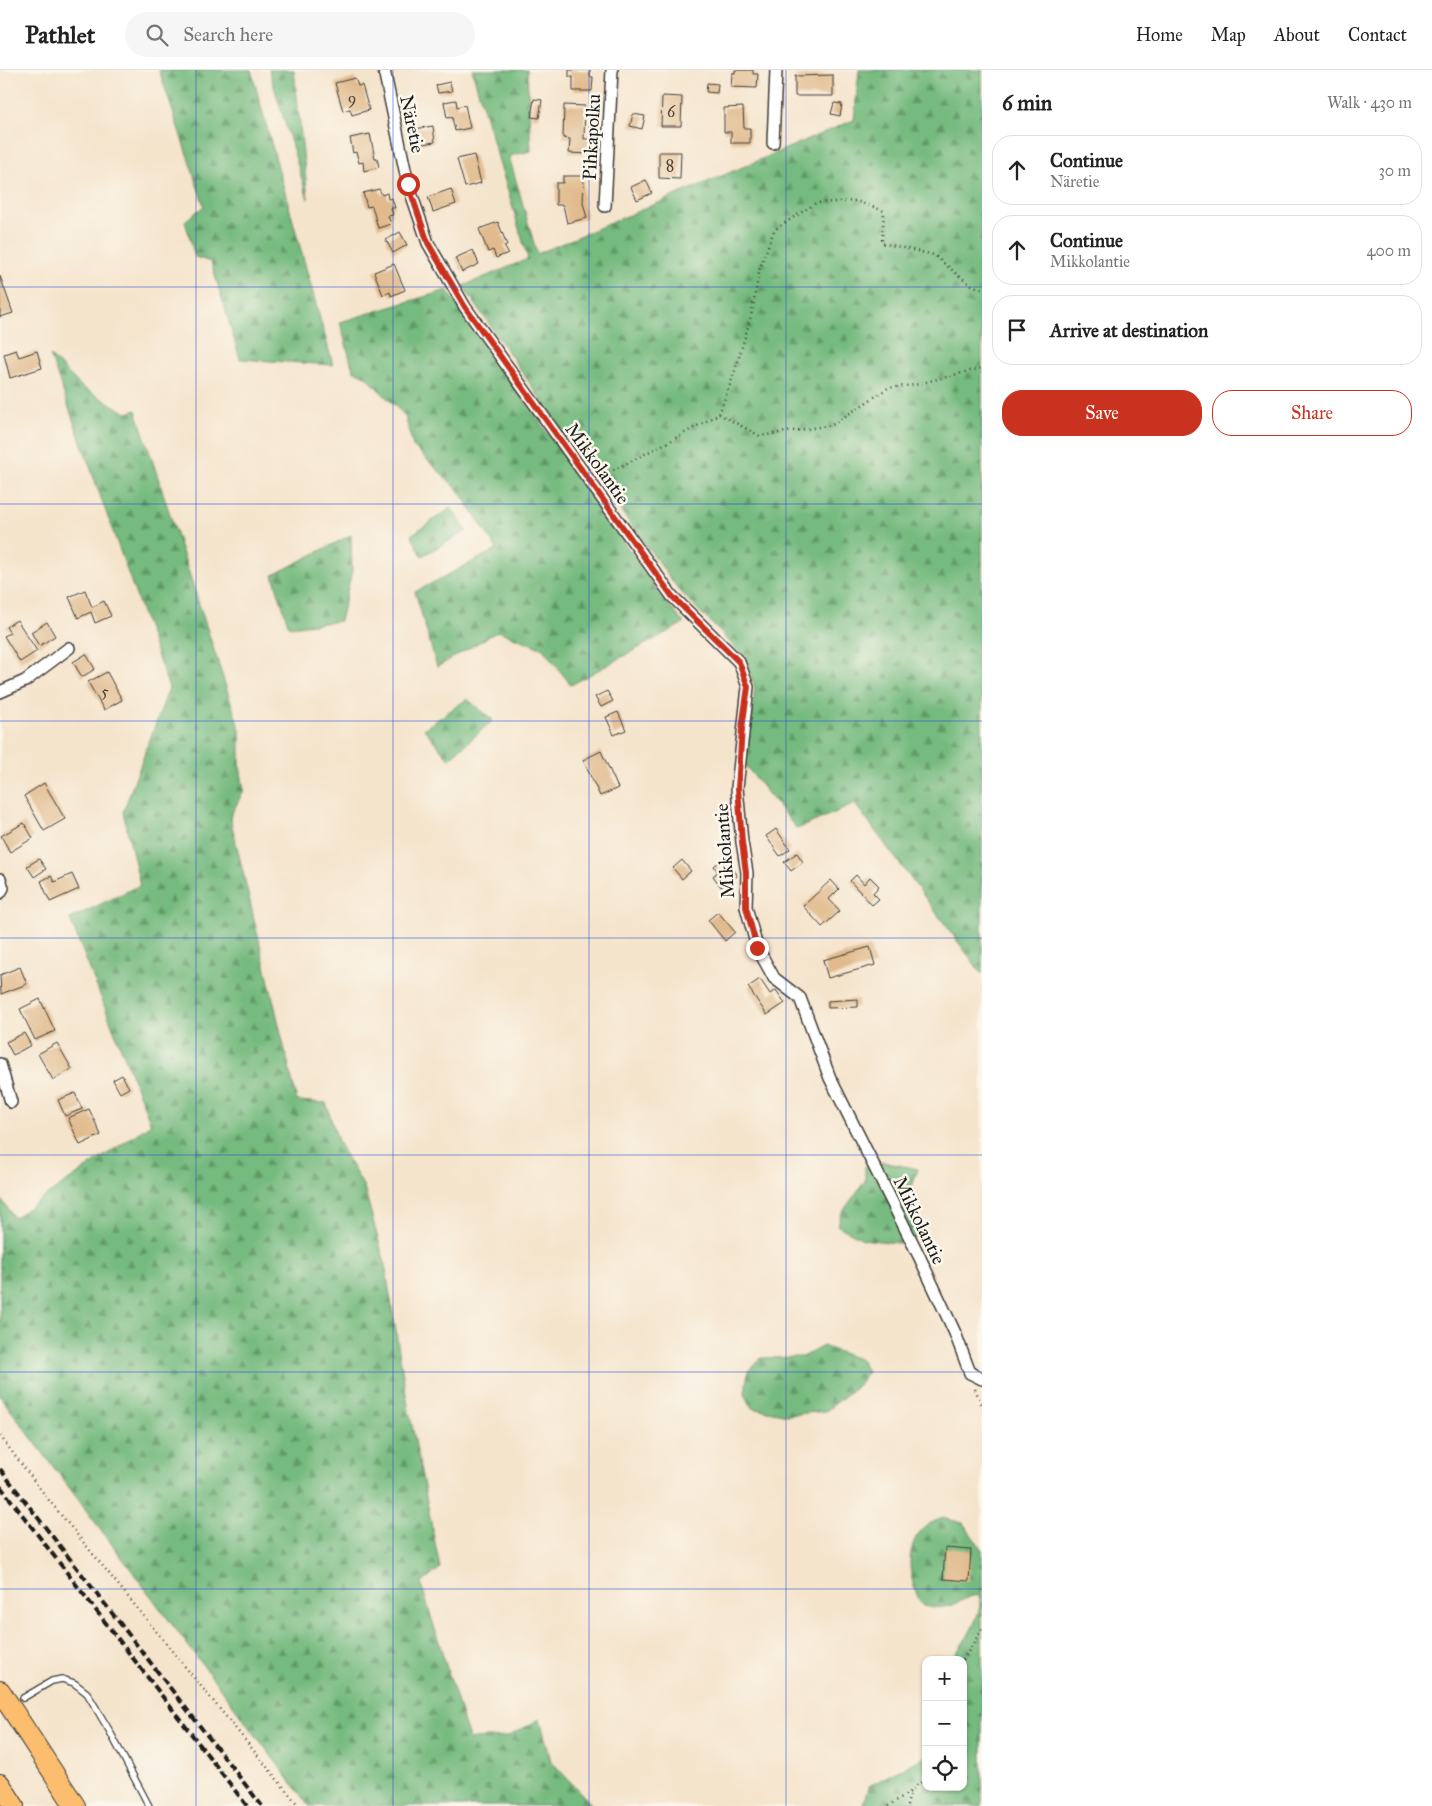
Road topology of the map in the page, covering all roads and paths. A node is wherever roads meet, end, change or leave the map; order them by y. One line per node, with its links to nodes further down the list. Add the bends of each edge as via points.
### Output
1 (384, 70): 6 (street, Näretie, via 408,184)
2 (612, 70): 5 (street, Pihkapolku)
3 (776, 70): 4 (street)
4 (773, 143)
5 (605, 206)
6 (428, 243): 10 (street, Mikkolantie, via 465,307)
7 (982, 289): 9 (path, via 970,284 934,255 882,243 884,210 856,202 816,203 774,230 760,268 752,316)
8 (982, 368): 9 (path, via 888,388 832,424 760,436)
9 (719, 414): 10 (path)
10 (590, 482): 17 (street, Mikkolantie, via 672,596 739,662 748,687 738,788 746,907 757,948 774,978 800,998 830,1078 920,1258 970,1373)
11 (69, 648): 12 (street, via 25,681)
12 (0, 692)
13 (0, 880): 14 (street)
14 (0, 893)
15 (0, 1064): 16 (street)
16 (11, 1102)
17 (982, 1379)
18 (0, 1436): 29 (path)
19 (982, 1629): 20 (path)
20 (965, 1656)
21 (0, 1691): 27 (highway)
22 (23, 1698): 28 (lane, via 52,1680 62,1679 74,1683 86,1693)
23 (922, 1782): 25 (path)
24 (0, 1784): 26 (highway)
25 (910, 1792): 30 (path); 31 (path)
26 (14, 1806)
27 (75, 1806)
28 (148, 1806)
29 (299, 1806)
30 (888, 1806)
31 (907, 1806)

